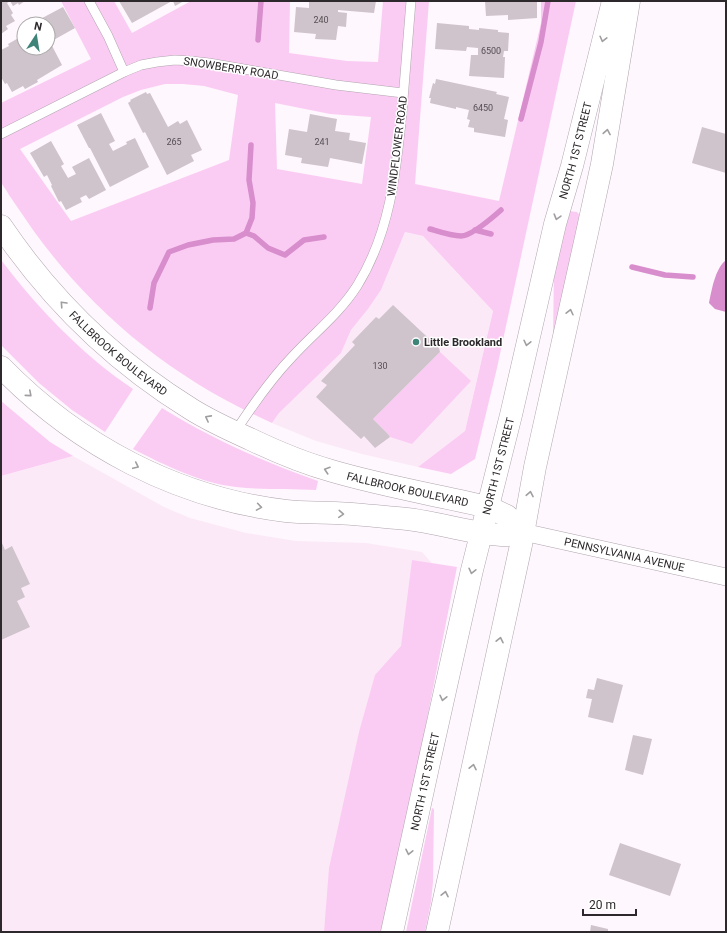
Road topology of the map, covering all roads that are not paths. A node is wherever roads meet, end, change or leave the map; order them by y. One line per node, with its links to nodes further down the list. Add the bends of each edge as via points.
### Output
1 (89, 1): 5 (lane)
2 (411, 1): 6 (lane, WINDFLOWER ROAD)
3 (613, 1): 11 (main road, NORTH 1ST STREET, one-way to 11, via 555,224)
4 (629, 1): 12 (main road, one-way to 4, via 602,164)
5 (124, 72): 6 (lane, SNOWBERRY ROAD, via 157,62 191,61); 7 (lane, SNOWBERRY ROAD)
6 (403, 94): 10 (lane, WINDFLOWER ROAD, via 398,159 390,203 385,225 368,267 343,306 278,372)
7 (1, 134)
8 (1, 226): 10 (main road, FALLBROOK BOULEVARD, one-way to 8, via 192,410 120,359 51,292)
9 (1, 367): 13 (main road, one-way to 13, via 50,412 101,447 168,481 211,496 245,505 288,511 419,520)
10 (235, 432): 11 (main road, FALLBROOK BOULEVARD, one-way to 10, via 332,471 286,456)
11 (488, 507): 12 (main road, FALLBROOK BOULEVARD, via 507,516); 13 (main road, NORTH 1ST STREET)
12 (523, 532): 13 (main road, via 507,535); 14 (street, PENNSYLVANIA AVENUE); 16 (main road, one-way to 12)
13 (482, 533): 15 (main road, NORTH 1ST STREET, one-way to 15)
14 (726, 577)
15 (392, 932)
16 (437, 932)

